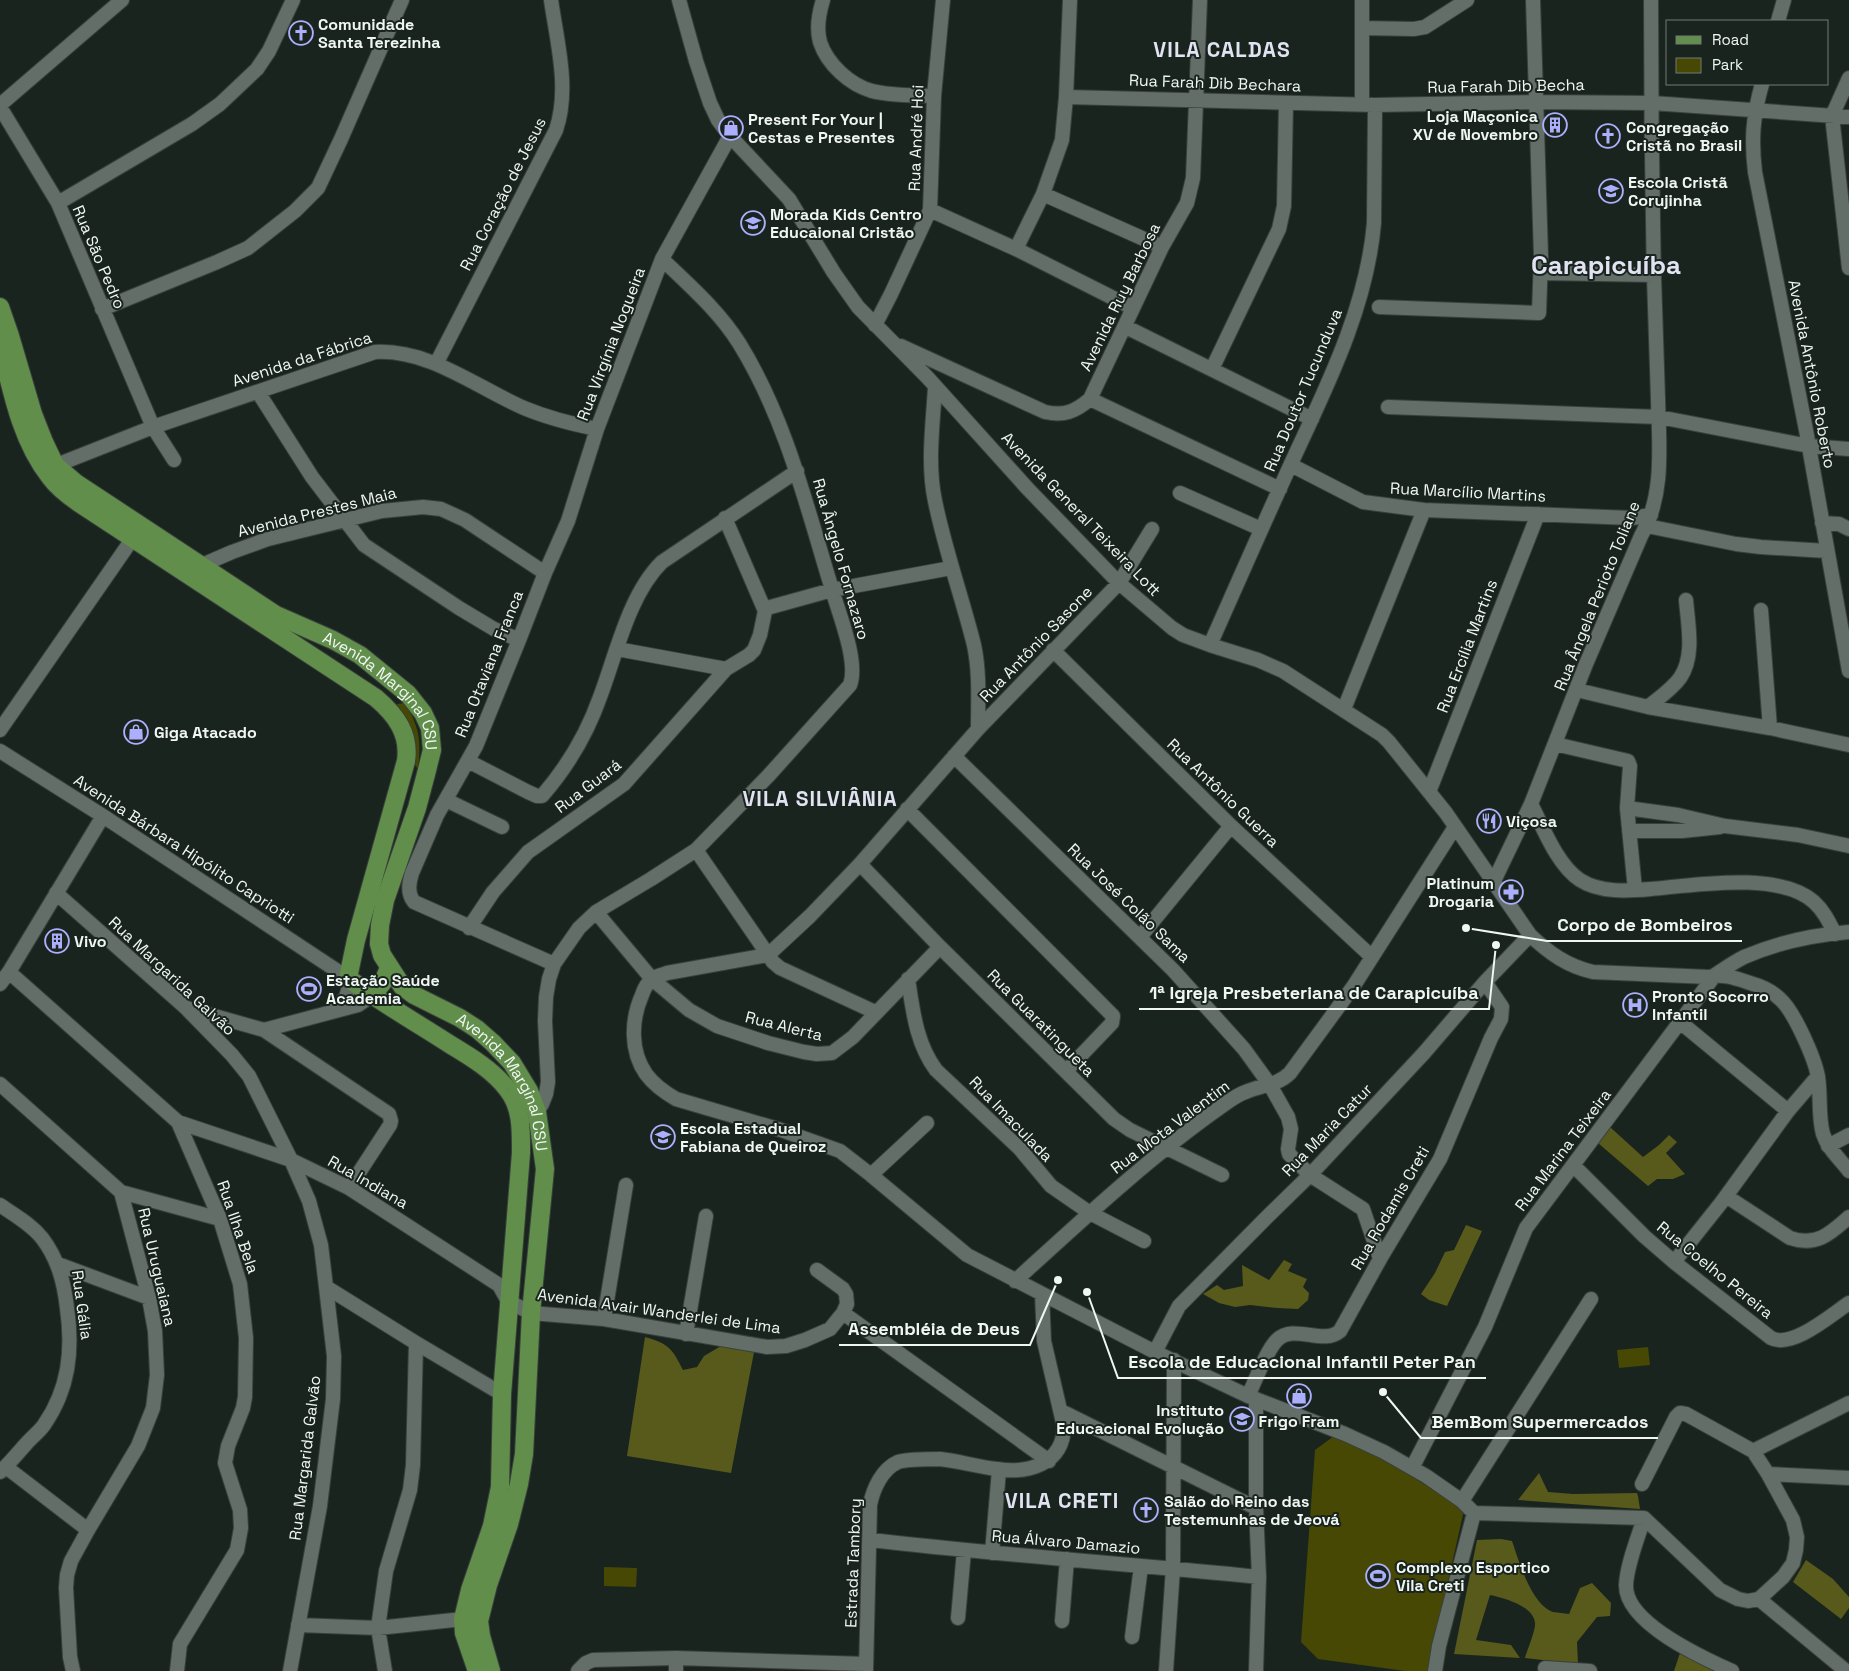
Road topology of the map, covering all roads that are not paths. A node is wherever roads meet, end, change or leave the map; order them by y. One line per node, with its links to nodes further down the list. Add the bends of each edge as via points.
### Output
1 (122, 0): 26 (street)
2 (293, 0): 32 (street, via 257,69 220,104)
3 (402, 0): 43 (street, via 318,188 248,248)
4 (551, 0): 48 (street, Rua Coração de Jesus, via 562,80 562,116)
5 (678, 0): 30 (street, via 710,103)
6 (823, 0): 19 (street, via 818,21 820,43 844,76 872,91)
7 (943, 0): 19 (street, Rua André Hoi)
8 (1070, 0): 20 (street)
9 (1200, 0): 21 (street, Avenida Ruy Barbosa)
10 (1362, 0): 16 (street, Rua Doutor Tucunduva)
11 (1467, 0): 16 (street, via 1425,27)
12 (1533, 0): 22 (street)
13 (1651, 0): 24 (street, Rua Ângela Perioto Toliane)
14 (1784, 0): 15 (street)
15 (1778, 20)
16 (1362, 28): 25 (street, Rua Doutor Tucunduva)
17 (1849, 78): 28 (street)
18 (1762, 85): 27 (street, Avenida Antônio Roberto)
19 (934, 96): 33 (street, Rua André Hoi)
20 (1066, 97): 21 (street, Rua Farah Dib Bechara); 31 (street, via 1061,145)
21 (1196, 99): 23 (street, Rua Farah Dib Bechara); 34 (street, Avenida Ruy Barbosa, via 1191,192)
22 (1536, 102): 24 (street, Rua Farah Dib Becha); 25 (street, Rua Farah Dib Becha); 38 (street)
23 (1286, 103): 25 (street, Rua Farah Dib Bechara); 49 (street, via 1283,219)
24 (1652, 103): 27 (street, Rua Farah Dib Becha); 39 (street, Rua Ângela Perioto Toliane)
25 (1368, 105): 55 (street, Rua Doutor Tucunduva, via 1374,223 1369,263 1347,336)
26 (0, 106): 32 (street, Rua São Pedro)
27 (1754, 112): 28 (street, Rua Farah Dib Becha); 58 (street, Avenida Antônio Roberto, via 1755,172)
28 (1832, 116): 29 (street, Rua Farah Dib Becha); 37 (street)
29 (1849, 117)
30 (730, 136): 36 (street, Rua Virgínia Nogueira); 44 (street, via 784,192 834,273)
31 (1043, 194): 34 (street); 35 (street)
32 (58, 203): 43 (street, Rua São Pedro)
33 (930, 210): 35 (street); 44 (street, Rua André Hoi)
34 (1162, 247): 42 (street, Avenida Ruy Barbosa)
35 (1016, 249): 42 (street)
36 (662, 259): 57 (street, Rua Virgínia Nogueira); 63 (street, Rua Ângelo Fornazaro, via 709,305 738,340 758,374)
37 (1849, 268)
38 (1540, 273): 39 (street); 41 (street, via 1539,313)
39 (1654, 275): 54 (street, Rua Ângela Perioto Toliane)
40 (0, 306): 62 (main road)
41 (1379, 307)
42 (1133, 308): 45 (street, Avenida Ruy Barbosa)
43 (102, 309): 56 (street, Rua São Pedro)
44 (875, 325): 47 (street, Avenida General Teixeira Lott)
45 (1126, 327): 49 (street); 52 (street, Avenida Ruy Barbosa)
46 (0, 342): 62 (main road, via 33,450)
47 (896, 345): 50 (street, Avenida General Teixeira Lott); 52 (street, Avenida Ruy Barbosa, via 1045,412 1067,414)
48 (436, 364): 51 (street, Avenida da Fábrica, via 403,352 375,352); 57 (street, Avenida da Fábrica, via 523,407 571,424)
49 (1212, 369): 55 (street)
50 (935, 387): 78 (street, via 934,500); 80 (street, Avenida General Teixeira Lott, via 1028,490)
51 (258, 392): 56 (street, Avenida da Fábrica); 69 (street, via 312,477)
52 (1090, 399): 64 (street)
53 (1388, 408): 54 (street)
54 (1659, 417): 58 (street); 70 (street, Rua Ângela Perioto Toliane, via 1657,490)
55 (1312, 419): 61 (street, Rua Doutor Tucunduva)
56 (153, 427): 60 (street, Rua São Pedro); 62 (street, Avenida da Fábrica)
57 (597, 429): 79 (street, Rua Virgínia Nogueira, via 568,521)
58 (1809, 446): 59 (street); 71 (street, Avenida Antônio Roberto)
59 (1849, 449)
60 (174, 460)
61 (1291, 464): 64 (street, Rua Doutor Tucunduva); 66 (street, Rua Marcílio Martins, via 1363,502)
62 (50, 468): 75 (main road, Avenida Marginal CSU, via 53,481 68,496); 77 (main road, Avenida Marginal CSU)
63 (797, 471): 68 (street); 81 (street, Rua Ângelo Fornazaro)
64 (1280, 490): 73 (street, Rua Doutor Tucunduva)
65 (1180, 493): 73 (street)
66 (1424, 510): 67 (street, Rua Marcílio Martins); 95 (street)
67 (1538, 514): 70 (street, Rua Marcílio Martins); 104 (street, Rua Ercília Martins)
68 (724, 518): 83 (street); 87 (street, via 662,562 648,577)
69 (345, 520): 77 (street, Avenida Prestes Maia, via 268,539); 79 (street, Avenida Prestes Maia, via 404,508 441,509 465,520); 85 (street, via 364,545 378,555 459,608)
70 (1649, 520): 76 (street, Rua Marcílio Martins, via 1736,544); 92 (street, Rua Ângela Perioto Toliane)
71 (1822, 524): 74 (street, via 1838,524); 76 (street, Avenida Antônio Roberto)
72 (1152, 529): 80 (street, Rua Antônio Sasone)
73 (1261, 529): 86 (street, Rua Doutor Tucunduva)
74 (1849, 529)
75 (133, 538): 93 (main road, Avenida Marginal CSU); 98 (street)
76 (1827, 551): 91 (street, Avenida Antônio Roberto)
77 (202, 565): 89 (main road, Avenida Marginal CSU, via 276,615 333,640)
78 (951, 568): 81 (street); 97 (street, via 974,647)
79 (544, 573): 85 (street, Rua Otaviana Franca)
80 (1119, 583): 86 (street, Avenida General Teixeira Lott, via 1172,628); 88 (street, Rua Antônio Sasone)
81 (832, 590): 83 (street); 118 (street, Rua Ângelo Fornazaro, via 852,664 850,685)
82 (1686, 600): 94 (street, via 1689,644 1685,670)
83 (767, 609): 90 (street, Rua Guará, via 754,650)
84 (1761, 610): 96 (street)
85 (519, 640): 103 (street, Rua Otaviana Franca)
86 (1210, 645): 95 (street, Avenida General Teixeira Lott, via 1272,665)
87 (617, 648): 90 (street); 103 (street, via 584,736 571,760 542,796 536,796)
88 (1053, 650): 97 (street, Rua Antônio Sasone); 112 (street, Rua Antônio Guerra)
89 (370, 664): 93 (main road, via 358,660 351,671); 107 (main road, Avenida Marginal CSU, via 408,694 430,728 432,750)
90 (726, 669): 124 (street, Rua Guará, via 624,784 528,852 497,886)
91 (1849, 672)
92 (1577, 690): 94 (street); 99 (street, Rua Ângela Perioto Toliane)
93 (376, 698): 131 (main road, Avenida Marginal CSU, via 393,714 408,749)
94 (1648, 708): 96 (street)
95 (1344, 709): 104 (street, Avenida General Teixeira Lott, via 1389,742)
96 (1770, 728): 100 (street)
97 (978, 729): 102 (street, Rua Antônio Sasone)
98 (0, 730)
99 (1555, 744): 106 (street, Rua Ângela Perioto Toliane); 108 (street, via 1628,761)
100 (1849, 745)
101 (0, 751): 111 (street, Avenida Bárbara Hipólito Capriotti)
102 (954, 756): 109 (street, Rua Antônio Sasone); 127 (street, Rua José Colão Sama)
103 (468, 761): 105 (street, Rua Otaviana Franca)
104 (1429, 792): 115 (street, Avenida General Teixeira Lott)
105 (446, 800): 110 (street, Rua Otaviana Franca); 114 (street)
106 (1531, 804): 120 (street, Rua Ângela Perioto Toliane); 121 (street, via 1560,858 1580,880 1606,889)
107 (417, 808): 110 (street); 133 (main road, Avenida Marginal CSU, via 380,924 379,944)
108 (1627, 808): 113 (street); 116 (street)
109 (907, 809): 119 (street, Rua Antônio Sasone); 146 (street, via 1111,1013 1112,1024)
110 (437, 815): 124 (street, Rua Otaviana Franca, via 410,878 409,891 414,902)
111 (103, 816): 122 (street); 135 (street, Avenida Bárbara Hipólito Capriotti)
112 (1231, 826): 127 (street); 130 (street, Rua Antônio Guerra)
113 (1725, 826): 116 (street); 117 (street, via 1798,835)
114 (502, 827)
115 (1455, 827): 120 (street, Avenida General Teixeira Lott); 130 (street, Rua Mota Valentim)
116 (1629, 832): 121 (street)
117 (1849, 846)
118 (696, 850): 123 (street, Rua Ângelo Fornazaro); 129 (street)
119 (860, 864): 128 (street, Rua Guaratingueta); 129 (street, Rua Antônio Sasone)
120 (1493, 883): 126 (street, Avenida General Teixeira Lott)
121 (1635, 890): 125 (street, via 1731,883 1789,888 1814,902)
122 (56, 893): 138 (street); 141 (street, Rua Margarida Galvão)
123 (596, 912): 132 (street, Rua Ângelo Fornazaro, via 579,928); 136 (street, Rua Alerta)
124 (469, 928): 132 (street)
125 (1842, 933): 134 (street, via 1764,949)
126 (1530, 935): 134 (street, Avenida General Teixeira Lott, via 1564,962 1593,972); 139 (street, Rua Maria Catur)
127 (1140, 937): 149 (street, Rua José Colão Sama, via 1244,1049)
128 (940, 947): 137 (street, Rua Alerta); 146 (street, Rua Guaratingueta)
129 (768, 955): 136 (street, via 667,973); 143 (street, via 780,968)
130 (1372, 957): 149 (street, Rua Mota Valentim, via 1290,1073)
131 (352, 958): 133 (main road, via 366,954); 135 (main road, Avenida Marginal CSU)
132 (554, 964): 151 (street, via 546,997 548,1082 546,1094)
133 (388, 965): 140 (main road, via 383,982); 151 (main road, Avenida Marginal CSU, via 402,986 414,995 460,1018 493,1043 512,1063 529,1091)
134 (1715, 975): 144 (street, Rua Marina Teixeira); 147 (street, Avenida General Teixeira Lott, via 1757,985 1781,1000 1806,1041)
135 (349, 979): 140 (main road, Avenida Marginal CSU); 142 (street, via 346,997)
136 (652, 979): 143 (street, Rua Alerta, via 689,1010 717,1026 804,1052 832,1053 853,1037); 161 (street, via 636,1012 634,1044 645,1073 662,1091 676,1099 818,1142 840,1151)
137 (908, 979): 143 (street, Rua Alerta); 170 (street, Rua Imaculada, via 919,1041 936,1070 1020,1149 1051,1186)
138 (2, 980): 152 (street, Rua Ilha Bela)
139 (1485, 982): 163 (street, Rua Maria Catur, via 1424,1053); 175 (street, Rua Rodamis Creti, via 1502,1007 1501,1019 1440,1160)
140 (373, 995): 142 (street, via 358,1005); 153 (main road, Avenida Marginal CSU, via 469,1056 499,1080 518,1108)
141 (185, 1007): 145 (street); 158 (street, Rua Margarida Galvão, via 249,1076)
142 (333, 1011): 145 (street)
143 (875, 1012)
144 (1680, 1022): 150 (street); 159 (street, Rua Marina Teixeira)
145 (264, 1030): 165 (street, via 389,1114 390,1125)
146 (1066, 1071): 157 (street, Rua Guaratingueta, via 1114,1119)
147 (1818, 1076): 150 (street); 156 (street, Avenida General Teixeira Lott, via 1820,1118)
148 (0, 1084): 166 (street, Rua Uruguaiana)
149 (1270, 1085): 157 (street, Rua Mota Valentim, via 1235,1097); 163 (street, Rua José Colão Sama, via 1290,1122 1289,1154)
150 (1788, 1111): 167 (street)
151 (536, 1112): 153 (street); 185 (main road, Avenida Marginal CSU, via 545,1169)
152 (178, 1122): 158 (street, Rua Indiana); 173 (street, Rua Ilha Bela)
153 (520, 1122): 185 (main road, Avenida Marginal CSU)
154 (927, 1123): 161 (street)
155 (1849, 1135): 156 (street)
156 (1828, 1146): 160 (street, Avenida General Teixeira Lott)
157 (1166, 1148): 162 (street, Rua Guaratingueta); 170 (street, Rua Mota Valentim)
158 (291, 1160): 165 (street, Rua Indiana); 180 (street, Rua Margarida Galvão, via 321,1244)
159 (1574, 1166): 176 (street, Rua Coelho Pereira); 199 (street, Rua Marina Teixeira, via 1526,1228 1485,1328)
160 (1849, 1171)
161 (871, 1175): 179 (street, via 961,1251)
162 (1222, 1175)
163 (1310, 1175): 175 (street, Rua José Colão Sama, via 1363,1209); 190 (street, Rua Maria Catur, via 1179,1306)
164 (626, 1185): 187 (street)
165 (349, 1188): 185 (street, Rua Indiana, via 499,1285)
166 (121, 1192): 173 (street); 182 (street, Rua Uruguaiana)
167 (1726, 1196): 172 (street, via 1800,1242 1808,1243 1824,1237); 176 (street)
168 (0, 1206): 169 (street); 177 (street, Rua Gália, via 41,1237)
169 (0, 1211)
170 (1090, 1213): 174 (street, Rua Imaculada); 179 (street, Rua Mota Valentim)
171 (706, 1216): 188 (street)
172 (1849, 1217)
173 (220, 1219): 229 (street, Rua Ilha Bela, via 240,1284 246,1338 245,1397 225,1463 240,1510 241,1528 237,1550 180,1644)
174 (1144, 1241)
175 (1380, 1259): 193 (street, Rua Rodamis Creti, via 1336,1335 1283,1335 1272,1346)
176 (1674, 1262): 184 (street, Rua Coelho Pereira, via 1776,1341 1806,1332)
177 (58, 1264): 182 (street); 200 (street, Rua Gália, via 70,1330 70,1360 65,1379 44,1425)
178 (817, 1270): 186 (street, via 846,1294 847,1304)
179 (1015, 1281): 181 (street)
180 (326, 1287): 189 (street); 221 (street, Rua Margarida Galvão, via 334,1356 333,1399 320,1506)
181 (1042, 1294): 190 (street); 195 (street, via 1044,1341)
182 (150, 1298): 209 (street, Rua Uruguaiana, via 158,1375 153,1408 138,1446)
183 (1591, 1299): 205 (street)
184 (1849, 1303)
185 (520, 1307): 187 (street, Avenida Avair Wanderlei de Lima); 192 (main road, Avenida Marginal CSU); 219 (main road, Avenida Marginal CSU, via 524,1454 512,1516 488,1585)
186 (843, 1313): 188 (street, Avenida Avair Wanderlei de Lima, via 830,1329 786,1346 767,1347); 197 (street)
187 (604, 1319): 188 (street, Avenida Avair Wanderlei de Lima)
188 (686, 1334)
189 (416, 1343): 192 (street); 222 (street, via 410,1490 386,1571)
190 (1155, 1352): 191 (street)
191 (1174, 1360): 193 (street); 198 (street)
192 (502, 1394): 219 (main road, Avenida Marginal CSU, via 500,1487 492,1526 470,1590)
193 (1252, 1398): 199 (street, via 1345,1434); 206 (street)
194 (1849, 1403): 196 (street)
195 (1061, 1411): 197 (street, via 1064,1435 1059,1449); 198 (street)
196 (1753, 1451): 202 (street); 204 (street, via 1680,1413)
197 (1049, 1461): 201 (street, Estrada Tambory, via 1038,1466)
198 (1172, 1468): 206 (street); 215 (street)
199 (1412, 1468): 205 (street)
200 (3, 1470): 209 (street)
201 (999, 1470): 210 (street, Estrada Tambory, via 941,1459 898,1462 886,1471 872,1492); 212 (street)
202 (1768, 1474): 203 (street); 217 (street, via 1793,1520 1797,1537 1793,1563 1784,1577)
203 (1849, 1478)
204 (1642, 1484)
205 (1462, 1501): 207 (street)
206 (1256, 1508): 216 (street)
207 (1474, 1513): 208 (street); 237 (street)
208 (1644, 1518): 217 (street, via 1720,1590 1738,1599); 239 (street, via 1626,1586 1632,1604 1670,1640)
209 (88, 1530): 228 (street, Rua Uruguaiana, via 67,1575)
210 (870, 1540): 211 (street, Rua Álvaro Damazio); 226 (street, Estrada Tambory)
211 (964, 1551): 212 (street, Rua Álvaro Damazio); 218 (street)
212 (992, 1553): 213 (street, Rua Álvaro Damazio)
213 (1067, 1559): 214 (street, Rua Álvaro Damazio); 220 (street)
214 (1142, 1566): 215 (street, Rua Álvaro Damazio); 223 (street)
215 (1173, 1568): 216 (street, Rua Álvaro Damazio); 235 (street)
216 (1259, 1577): 236 (street)
217 (1759, 1600): 240 (street)
218 (958, 1618)
219 (471, 1620): 222 (street); 232 (main road, Avenida Marginal CSU, via 464,1633); 233 (main road, Avenida Marginal CSU, via 481,1636)
220 (1062, 1621)
221 (298, 1625): 222 (street); 230 (street, Rua Margarida Galvão)
222 (378, 1628): 231 (street)
223 (1132, 1637)
224 (676, 1665): 225 (street); 234 (street, via 592,1660)
225 (774, 1666): 226 (street)
226 (866, 1667)
227 (1545, 1668): 238 (street)
228 (73, 1671)
229 (177, 1671)
230 (290, 1671)
231 (385, 1671)
232 (477, 1671)
233 (491, 1671)
234 (578, 1671)
235 (1166, 1671)
236 (1256, 1671)
237 (1435, 1671)
238 (1590, 1671)
239 (1732, 1671)
240 (1846, 1671)

